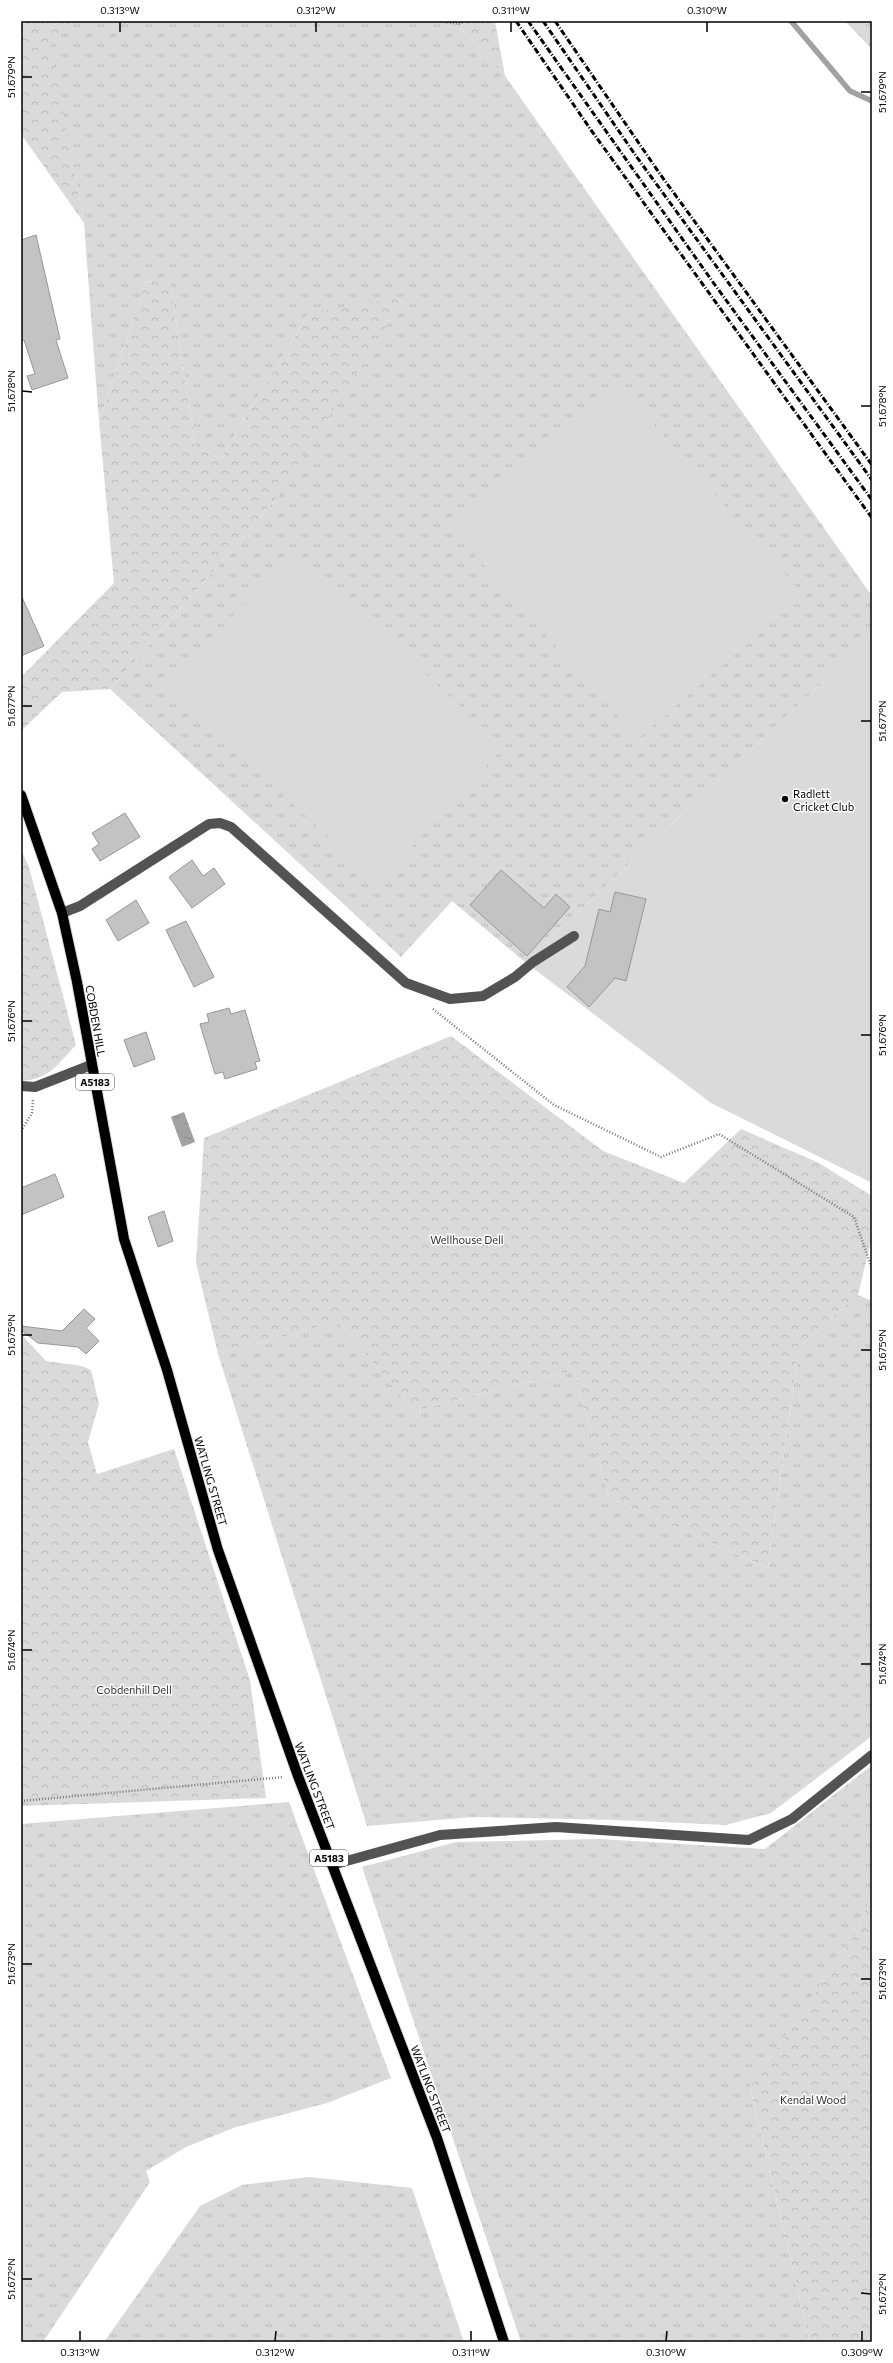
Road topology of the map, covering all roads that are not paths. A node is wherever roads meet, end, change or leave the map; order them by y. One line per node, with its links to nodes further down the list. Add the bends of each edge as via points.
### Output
1 (21, 795): 2 (main road, COBDEN HILL / A5183)
2 (62, 913): 3 (lane, via 80,906 209,824 220,823 231,827 406,983 450,999 483,996); 4 (main road, COBDEN HILL / A5183, via 78,982)
3 (574, 936)
4 (92, 1066): 5 (lane, via 35,1086); 6 (main road, COBDEN HILL / A5183, via 124,1239)
5 (21, 1086)
6 (167, 1370): 8 (main road, WATLING STREET / A5183, via 218,1550)
7 (872, 1755): 8 (lane, via 792,1819 749,1840 556,1827 440,1835)
8 (332, 1865): 9 (main road, WATLING STREET / A5183, via 437,2138)
9 (504, 2342)

